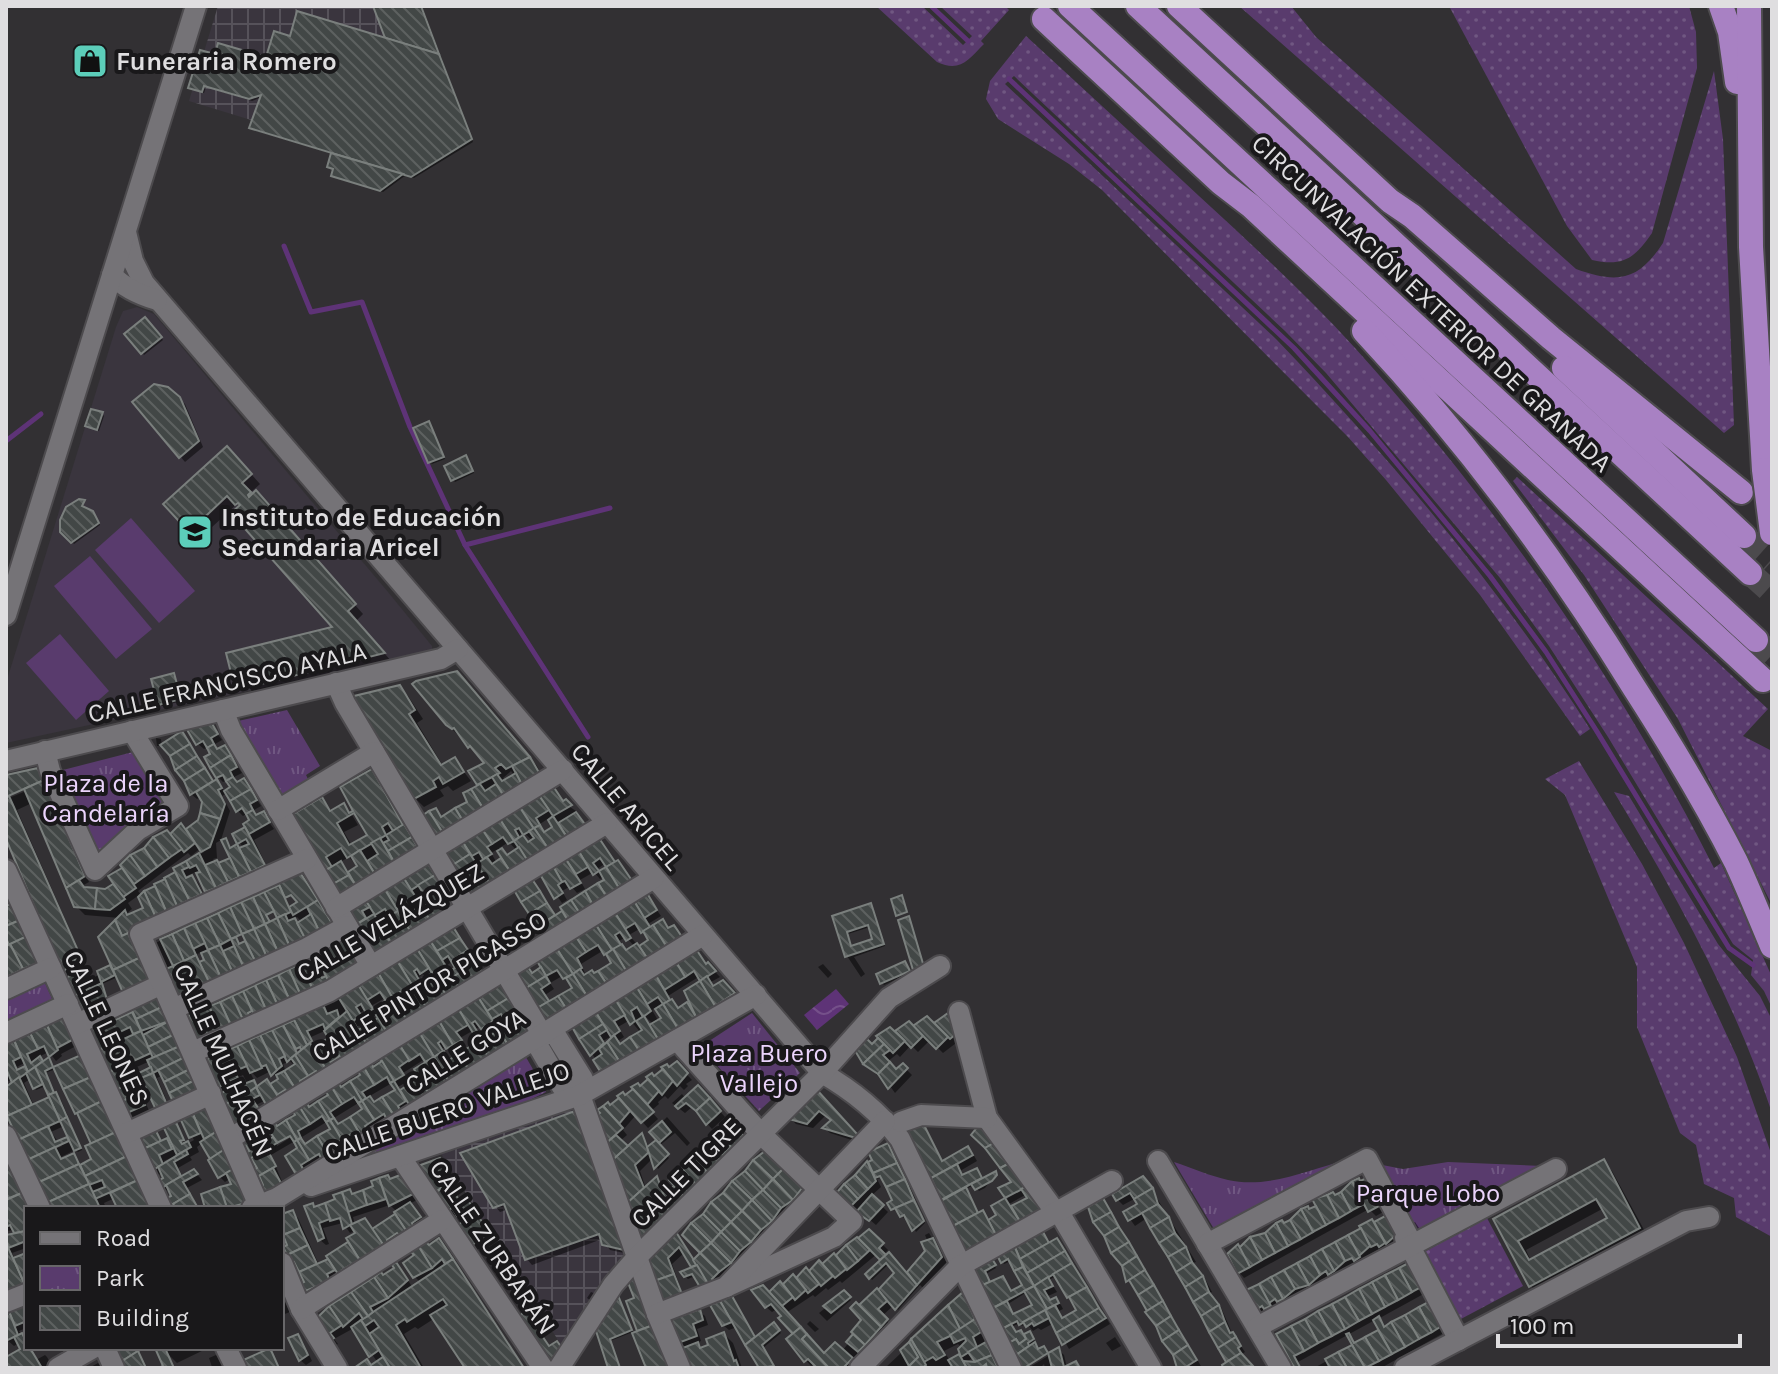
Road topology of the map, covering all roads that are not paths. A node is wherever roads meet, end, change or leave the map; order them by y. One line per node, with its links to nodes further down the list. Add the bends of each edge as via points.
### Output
1 (196, 6): 11 (street)
2 (1070, 6): 20 (highway, CIRCUNVALACIÓN EXTERIOR DE GRANADA)
3 (1138, 6): 18 (highway, CIRCUNVALACIÓN EXTERIOR DE GRANADA)
4 (1179, 6): 10 (highway)
5 (1721, 6): 8 (highway)
6 (1749, 6): 8 (highway)
7 (1044, 19): 9 (highway)
8 (1749, 138): 16 (highway, bridge, via 1751,247)
9 (1221, 183): 22 (highway); 39 (highway, via 1417,387 1522,519 1668,740 1736,862)
10 (1390, 201): 15 (highway); 17 (highway, via 1407,223)
11 (126, 232): 12 (street); 13 (street, CALLE ARICEL)
12 (112, 275): 13 (street, CALLE ARICEL, via 120,284); 14 (street)
13 (142, 289): 14 (street); 21 (street, CALLE ARICEL, via 160,301)
14 (98, 321): 19 (street)
15 (1741, 492)
16 (1772, 533)
17 (1744, 536)
18 (1750, 573)
19 (6, 615)
20 (1756, 640)
21 (458, 649): 23 (street, CALLE FRANCISCO AYALA, via 441,659); 29 (street, CALLE ARICEL)
22 (1763, 680)
23 (336, 683): 24 (street, CALLE FRANCISCO AYALA); 27 (street)
24 (223, 710): 25 (street, CALLE FRANCISCO AYALA); 30 (street)
25 (132, 731): 26 (street, CALLE FRANCISCO AYALA); 26 (street, via 178,806 138,830 95,870)
26 (45, 751): 28 (street, CALLE FRANCISCO AYALA)
27 (374, 752): 30 (street); 32 (street)
28 (6, 761)
29 (563, 770): 31 (street, CALLE ARICEL); 32 (street)
30 (278, 810): 33 (street)
31 (607, 823): 35 (street, CALLE ARICEL); 36 (street, CALLE VELÁZQUEZ)
32 (432, 850): 36 (street); 37 (street)
33 (307, 859): 37 (street); 44 (street, CALLE MULHACÉN, via 140,934)
34 (6, 870): 42 (street, CALLE LEONES)
35 (654, 878): 38 (street, CALLE ARICEL); 43 (street, CALLE PINTOR PICASSO)
36 (467, 909): 40 (street, CALLE VELÁZQUEZ); 43 (street)
37 (342, 917): 40 (street); 48 (street, via 307,948)
38 (703, 935): 46 (street, CALLE ARICEL); 52 (street, CALLE GOYA)
39 (1772, 946)
40 (371, 966): 54 (street, CALLE VELÁZQUEZ, via 330,991)
41 (940, 966): 55 (street, CALLE TIGRE, via 889,998)
42 (51, 968): 45 (street); 47 (street, CALLE LEONES)
43 (504, 970): 52 (street); 63 (street, CALLE PINTOR PICASSO)
44 (162, 984): 48 (street, CALLE MULHACÉN); 50 (street)
45 (6, 989)
46 (756, 995): 53 (street, CALLE BUERO VALLEJO); 55 (street, CALLE ARICEL)
47 (68, 1004): 50 (street, CALLE LEONES); 51 (street)
48 (173, 1009): 54 (street, CALLE MULHACÉN)
49 (959, 1012): 58 (street)
50 (77, 1024): 60 (street, CALLE LEONES)
51 (6, 1033)
52 (542, 1034): 57 (street, via 537,1044 562,1087); 69 (street, CALLE GOYA)
53 (677, 1040): 57 (street, CALLE BUERO VALLEJO); 61 (street)
54 (193, 1052): 56 (street, CALLE MULHACÉN)
55 (822, 1073): 59 (street, CALLE ARICEL); 61 (street, CALLE TIGRE)
56 (211, 1094): 60 (street); 63 (street, CALLE MULHACÉN)
57 (580, 1095): 64 (street, CALLE BUERO VALLEJO); 76 (street)
58 (987, 1118): 59 (street, via 921,1115); 72 (street)
59 (893, 1121): 68 (street); 77 (street, CALLE ARICEL)
60 (127, 1133): 71 (street, CALLE LEONES)
61 (761, 1134): 68 (street); 76 (street, CALLE TIGRE)
62 (6, 1136): 70 (street)
63 (231, 1138): 69 (street, CALLE MULHACÉN)
64 (400, 1156): 69 (street, CALLE BUERO VALLEJO); 74 (street, CALLE ZURBARÁN)
65 (1158, 1161): 75 (street)
66 (1556, 1169): 82 (street)
67 (1112, 1181): 72 (street)
68 (819, 1193): 79 (street); 79 (street, via 852,1221 834,1237)
69 (262, 1205)
70 (39, 1206)
71 (160, 1206)
72 (1056, 1211): 77 (street); 94 (street)
73 (1709, 1217): 83 (street, via 1686,1221)
74 (442, 1220): 80 (street); 89 (street, CALLE ZURBARÁN)
75 (1207, 1244): 82 (street); 83 (street, via 1367,1159)
76 (638, 1256): 81 (street); 90 (street, CALLE TIGRE)
77 (960, 1266): 92 (street); 93 (street, CALLE ARICEL)
78 (284, 1268): 80 (street)
79 (726, 1287): 81 (street)
80 (301, 1309): 88 (street)
81 (657, 1314): 91 (street)
82 (1257, 1327): 95 (street)
83 (1459, 1340): 96 (street)
84 (90, 1350): 86 (street)
85 (227, 1350): 87 (street)
86 (58, 1368)
87 (236, 1368)
88 (337, 1368)
89 (543, 1368)
90 (559, 1368)
91 (680, 1368)
92 (860, 1368)
93 (1011, 1368)
94 (1151, 1368)
95 (1281, 1368)
96 (1405, 1368)

